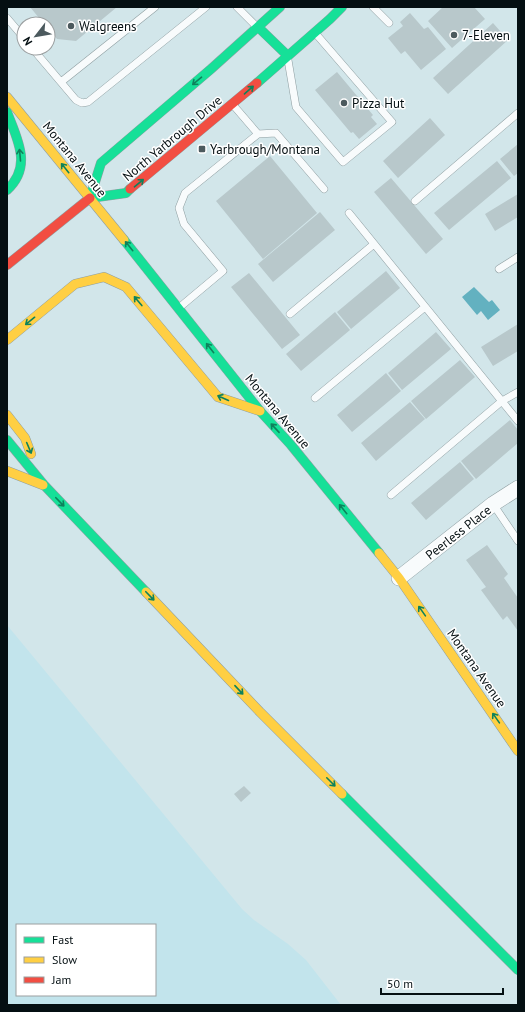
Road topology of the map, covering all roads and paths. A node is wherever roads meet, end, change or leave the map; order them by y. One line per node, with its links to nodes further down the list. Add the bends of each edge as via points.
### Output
1 (155, 7): 14 (lane)
2 (206, 7): 14 (lane, via 88,102 76,100)
3 (237, 7): 9 (lane)
4 (280, 7): 9 (main road, North Yarbrough Drive)
5 (342, 7): 11 (main road, North Yarbrough Drive)
6 (373, 7): 8 (lane)
7 (7, 18): 10 (lane)
8 (389, 23)
9 (258, 27): 13 (main road); 22 (main road, North Yarbrough Drive, one-way to 22, via 212,70 101,163)
10 (16, 29)
11 (315, 33): 13 (main road, North Yarbrough Drive); 13 (lane, via 392,122 343,162 296,107)
12 (39, 56): 14 (lane)
13 (288, 56): 16 (main road, North Yarbrough Drive, one-way to 13)
14 (61, 82)
15 (7, 97): 22 (main road, Montana Avenue, one-way to 15)
16 (232, 104): 19 (lane); 22 (main road, North Yarbrough Drive, one-way to 16, via 126,193)
17 (7, 112): 21 (main road, one-way to 17, via 12,186 20,170 21,154)
18 (518, 113): 23 (lane)
19 (258, 134): 20 (lane, via 276,133); 30 (lane, via 185,193 179,208 184,224 223,271)
20 (324, 189)
21 (7, 190)
22 (90, 198): 27 (main road); 30 (main road, Montana Avenue, one-way to 22)
23 (415, 201)
24 (349, 213): 25 (lane)
25 (374, 244): 29 (lane); 31 (lane)
26 (518, 257): 28 (lane)
27 (7, 265)
28 (499, 269)
29 (425, 307): 34 (lane); 35 (lane)
30 (179, 308): 36 (main road, Montana Avenue, one-way to 30)
31 (290, 314)
32 (7, 340): 36 (main road, one-way to 32, via 218,398 126,287 104,277 75,284)
33 (518, 392): 35 (lane)
34 (316, 398)
35 (502, 402): 38 (lane); 43 (lane)
36 (260, 412): 46 (main road, Montana Avenue, one-way to 36, via 291,445)
37 (7, 416): 41 (main road, one-way to 41, via 25,438)
38 (518, 421)
39 (7, 440): 41 (main road)
40 (7, 471): 41 (main road)
41 (44, 485): 48 (main road, one-way to 48, via 260,712)
42 (518, 488): 44 (street, Peerless Place)
43 (391, 495)
44 (493, 504): 45 (lane); 46 (street, Peerless Place)
45 (518, 540)
46 (399, 578): 47 (main road, Montana Avenue, one-way to 46)
47 (518, 750)
48 (518, 970)

